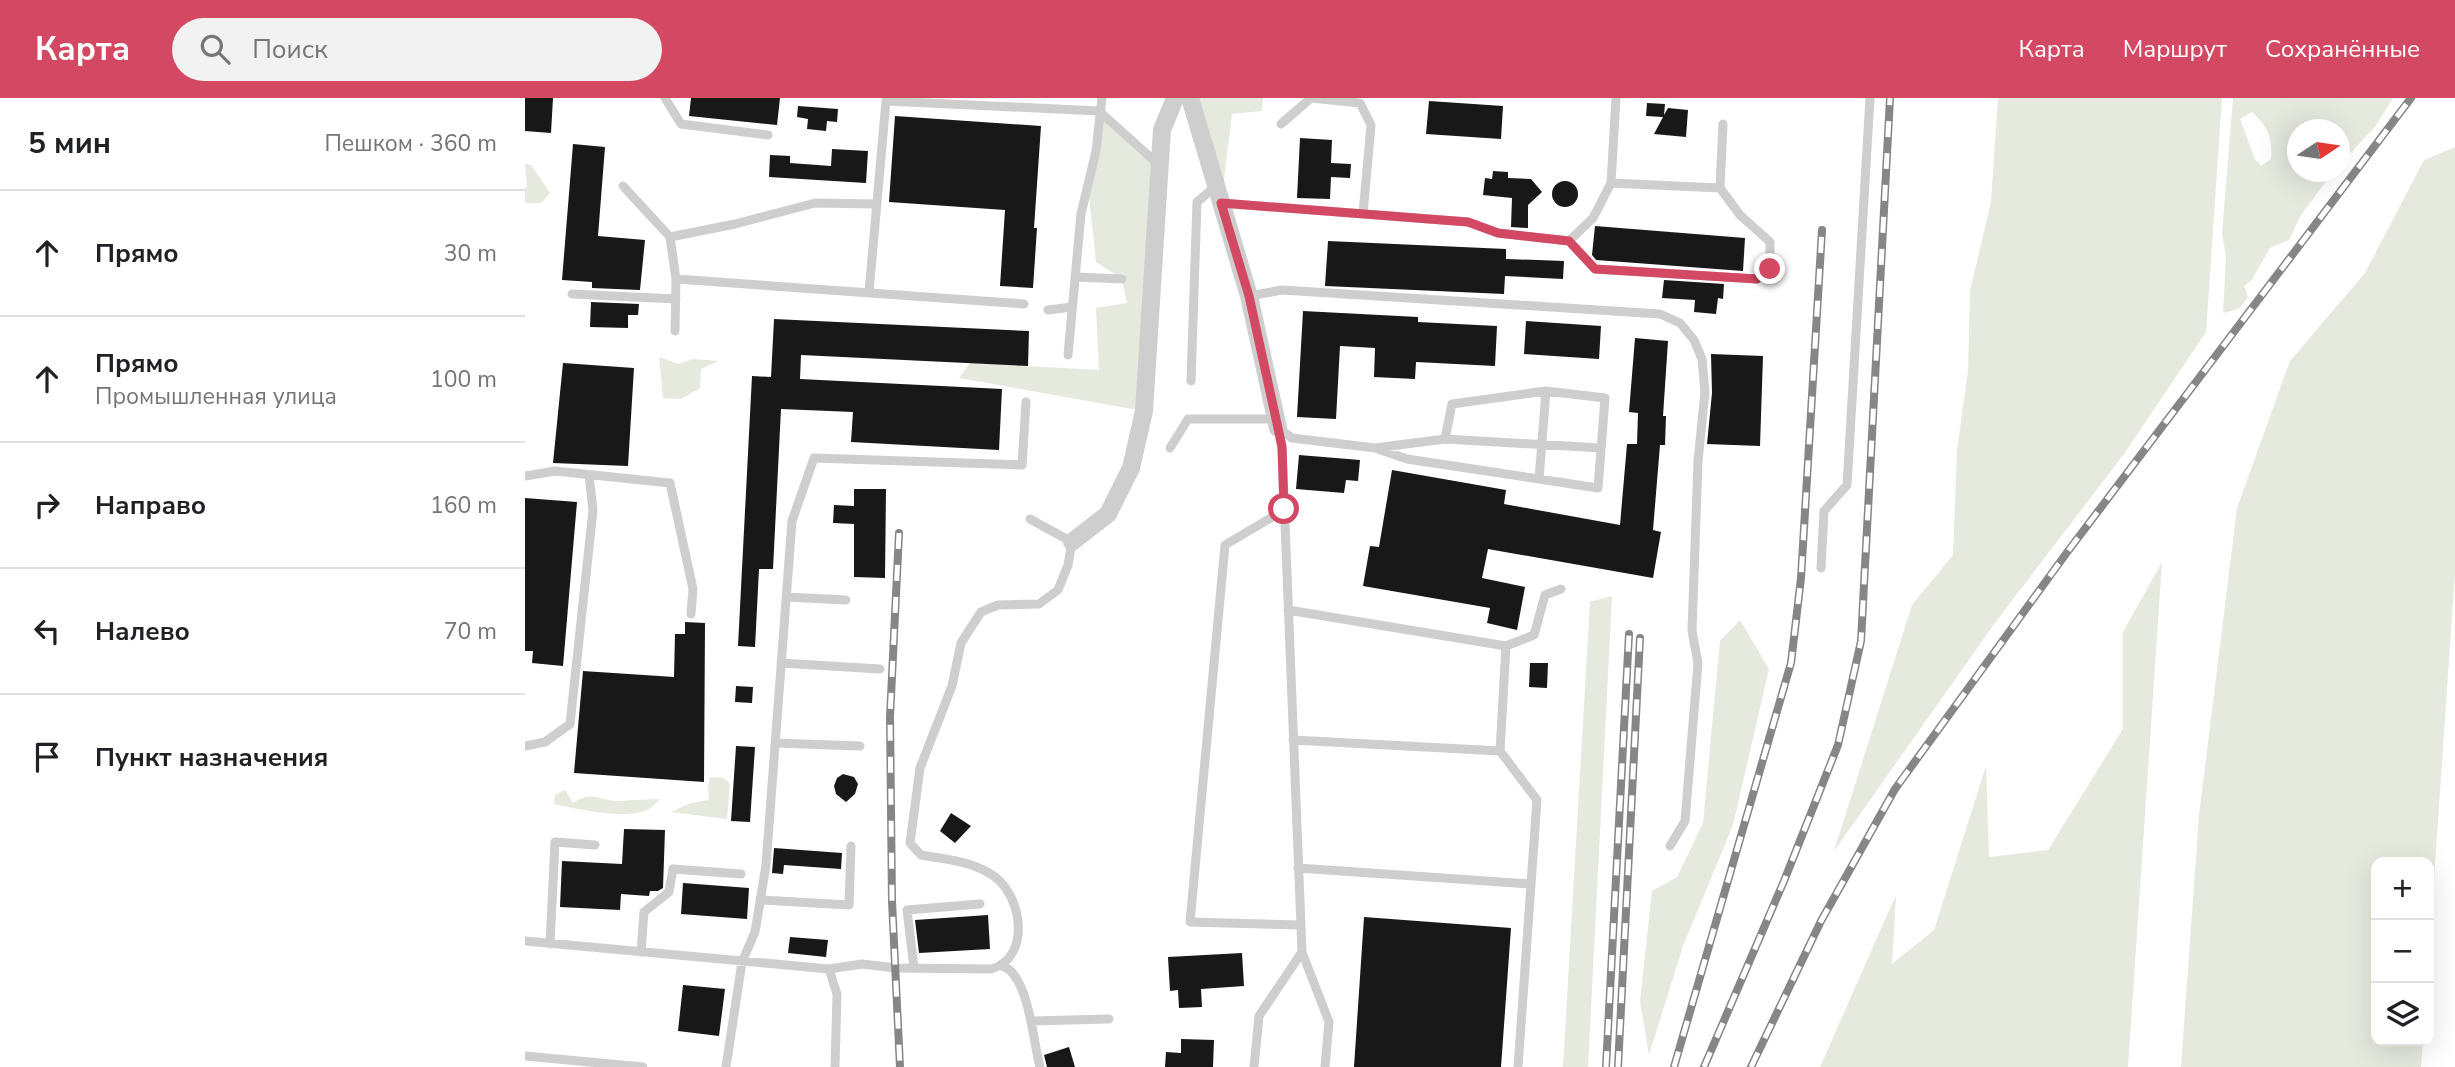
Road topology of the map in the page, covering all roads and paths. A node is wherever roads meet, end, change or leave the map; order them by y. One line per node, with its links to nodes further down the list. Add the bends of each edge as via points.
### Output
1 (665, 98): 11 (lane, via 681,124)
2 (1102, 98): 8 (lane)
3 (1175, 98): 12 (street, via 1162,130)
4 (1190, 98): 16 (street)
5 (1311, 98): 9 (lane); 18 (lane, via 1360,103 1371,125)
6 (1616, 98): 13 (lane)
7 (1870, 98): 48 (lane, via 1847,485 1824,511)
8 (1099, 111): 12 (lane); 17 (lane, via 886,101); 21 (lane)
9 (1281, 124)
10 (1723, 124): 15 (lane)
11 (768, 135)
12 (1159, 165): 47 (street, via 1144,411 1131,468 1108,514)
13 (1611, 183): 15 (lane); 20 (lane, via 1593,219)
14 (623, 186): 19 (lane)
15 (1720, 188): 20 (lane, via 1740,215 1770,242 1770,269 1757,279 1595,269)
16 (1219, 195): 18 (lane); 26 (street); 33 (lane, via 1197,202)
17 (877, 204): 19 (lane, via 815,203); 24 (lane)
18 (1363, 214): 20 (lane, via 1468,222 1498,233)
19 (670, 237): 22 (lane)
20 (1569, 241)
21 (1075, 277): 23 (lane); 29 (lane)
22 (676, 279): 24 (lane); 27 (lane)
23 (1122, 279)
24 (869, 292): 28 (lane)
25 (572, 294): 27 (lane)
26 (1249, 296): 36 (street); 64 (lane, via 1283,290 1660,314 1680,323 1694,340 1702,359 1706,392 1698,461 1692,631 1698,663 1685,821)
27 (675, 299): 31 (lane)
28 (1024, 304)
29 (1072, 307): 30 (lane); 32 (lane)
30 (1048, 310)
31 (675, 331)
32 (1068, 355)
33 (1191, 381)
34 (1546, 391): 37 (lane, via 1452,404); 38 (lane); 39 (lane, via 1605,398)
35 (1026, 402): 50 (lane, via 1021,465 814,458 792,521)
36 (1277, 424): 40 (lane, via 1291,438); 41 (lane, via 1188,419); 45 (lane)
37 (1445, 439): 38 (lane); 40 (lane)
38 (1542, 444): 39 (lane); 44 (lane)
39 (1601, 447): 44 (lane, via 1598,488)
40 (1375, 448): 44 (lane, via 1407,459)
41 (1170, 449)
42 (589, 475): 43 (lane, via 555,471); 53 (lane, via 670,483 693,589); 59 (lane, via 593,510 570,724 545,742)
43 (525, 476)
44 (1539, 479)
45 (1284, 509): 52 (lane); 70 (lane, via 1225,545 1190,922)
46 (1030, 519): 47 (lane)
47 (1072, 542): 76 (lane, via 1058,590 1039,604 998,605 981,612 961,643 953,686 920,768 910,843 921,855 959,861 992,874 1013,898 1019,925 1013,953)
48 (1821, 568)
49 (1561, 589): 54 (lane, via 1545,595 1534,635)
50 (786, 597): 51 (lane); 55 (lane)
51 (846, 600)
52 (1288, 610): 54 (lane); 57 (lane)
53 (691, 614)
54 (1506, 646): 61 (lane)
55 (781, 663): 56 (lane); 58 (lane)
56 (880, 669)
57 (1293, 740): 61 (lane); 65 (lane)
58 (775, 743): 60 (lane); 68 (lane)
59 (525, 746)
60 (860, 746)
61 (1500, 751): 67 (lane, via 1537,800)
62 (595, 845): 72 (lane, via 555,842)
63 (851, 846): 68 (lane, via 849,905)
64 (1670, 846)
65 (1298, 868): 67 (lane); 70 (lane)
66 (741, 874): 73 (lane, via 673,869 669,892 644,912)
67 (1531, 884): 88 (lane)
68 (760, 900): 75 (lane, via 755,932)
69 (980, 904): 77 (lane, via 907,911)
70 (1301, 925): 74 (lane)
71 (525, 941): 72 (lane)
72 (550, 944): 73 (lane)
73 (641, 952): 75 (lane)
74 (1302, 952): 86 (lane, via 1259,1016); 87 (lane, via 1329,1022)
75 (742, 962): 78 (lane); 83 (lane)
76 (1003, 966): 77 (lane); 80 (lane, via 1012,969 1017,978)
77 (914, 968): 78 (lane, via 862,964)
78 (828, 969): 84 (lane, via 837,994)
79 (1109, 1019): 80 (lane)
80 (1031, 1021): 85 (lane)
81 (525, 1056): 82 (lane)
82 (643, 1067)
83 (726, 1067)
84 (835, 1067)
85 (1041, 1067)
86 (1254, 1067)
87 (1325, 1067)
88 (1518, 1067)

